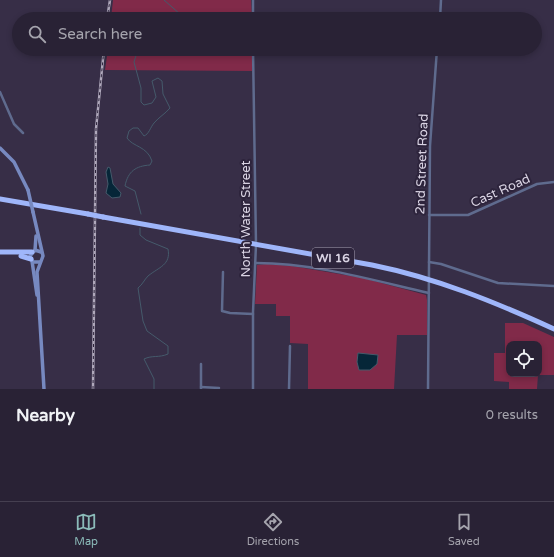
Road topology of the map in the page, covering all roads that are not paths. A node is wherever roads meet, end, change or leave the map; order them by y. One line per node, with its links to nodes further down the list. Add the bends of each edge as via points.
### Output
1 (253, 0): 3 (street)
2 (441, 0): 4 (street)
3 (253, 12)
4 (440, 12)
5 (253, 56): 14 (street, North Water Street)
6 (437, 56): 13 (street, 2nd Street Road, via 430,146)
7 (0, 92): 8 (street, via 14,124)
8 (23, 133)
9 (0, 150): 12 (main road, bridge, via 16,166 28,190)
10 (554, 182): 13 (street, Cast Road, via 537,184 468,215)
11 (0, 199): 14 (highway, WI 16, bridge)
12 (33, 212): 15 (main road, via 37,242); 16 (main road)
13 (429, 215): 20 (street, 2nd Street Road)
14 (256, 245): 21 (street, North Water Street); 23 (highway, WI 16, via 372,265)
15 (33, 251): 16 (main road); 17 (highway); 18 (main road)
16 (41, 252): 19 (main road, via 43,256)
17 (0, 254): 18 (highway, via 25,256)
18 (31, 260): 19 (main road); 26 (main road)
19 (40, 262): 26 (main road, via 37,269)
20 (429, 262): 23 (street, 2nd Street Road); 24 (street, via 498,283)
21 (256, 263): 25 (street, via 283,264 339,273); 27 (street, North Water Street)
22 (223, 272): 27 (street, via 222,311)
23 (429, 279): 25 (street, 2nd Street Road); 28 (highway, WI 16, via 501,305)
24 (554, 286)
25 (429, 293): 36 (street, 2nd Street Road)
26 (38, 307): 33 (main road)
27 (253, 314): 34 (street, North Water Street)
28 (554, 330)
29 (290, 346): 35 (street)
30 (201, 364): 31 (street)
31 (201, 388): 32 (street)
32 (219, 388)
33 (44, 389)
34 (253, 389)
35 (289, 389)
36 (428, 389)

